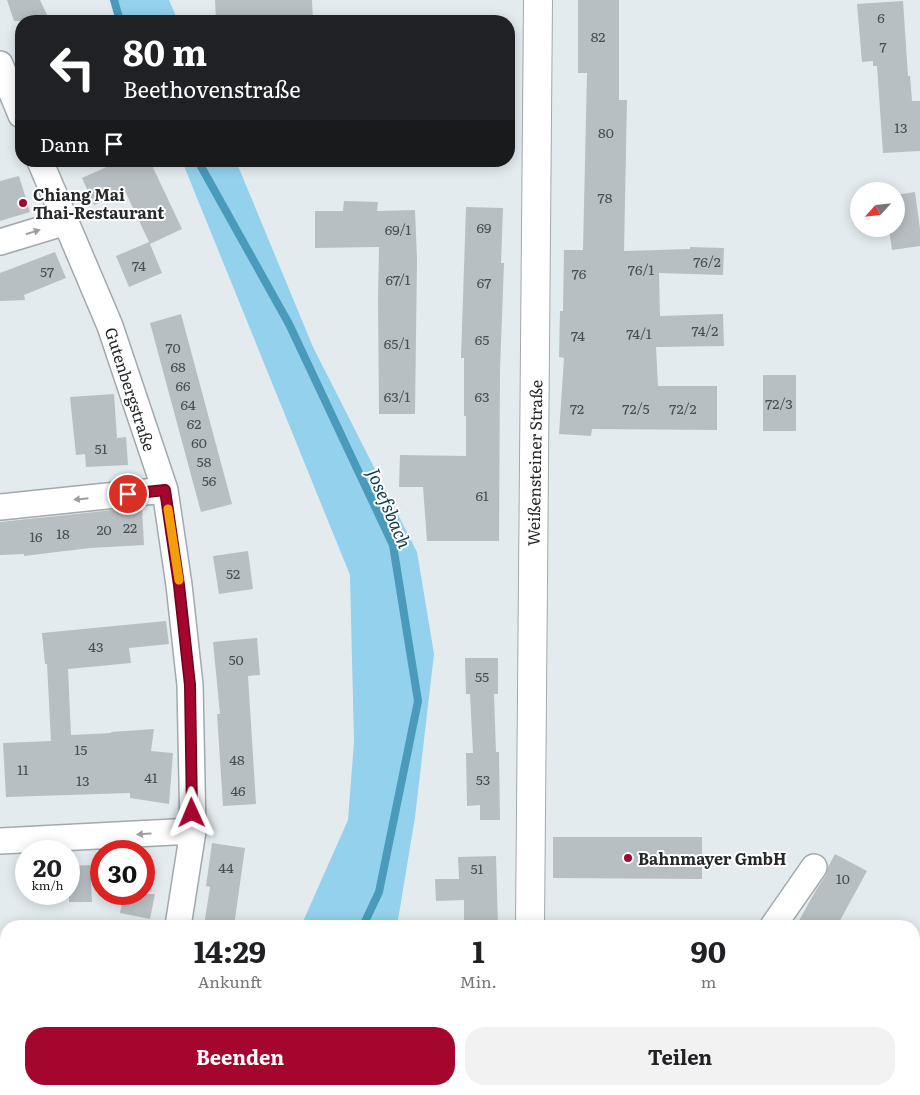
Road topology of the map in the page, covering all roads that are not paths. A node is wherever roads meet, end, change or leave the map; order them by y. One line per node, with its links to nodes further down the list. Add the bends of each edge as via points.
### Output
1 (538, 0): 13 (main road, Weißensteiner Straße)
2 (0, 64): 3 (street)
3 (15, 100)
4 (43, 167): 5 (street, Gutenbergstraße)
5 (66, 222): 6 (street, one-way to 5); 7 (street, Gutenbergstraße, via 110,326)
6 (0, 242)
7 (165, 490): 8 (street, one-way to 8); 9 (street, Gutenbergstraße, via 190,685)
8 (0, 507)
9 (193, 832): 10 (street, one-way to 10); 12 (street, Gutenbergstraße)
10 (0, 842)
11 (814, 867): 14 (street)
12 (179, 920)
13 (530, 920)
14 (777, 920)

